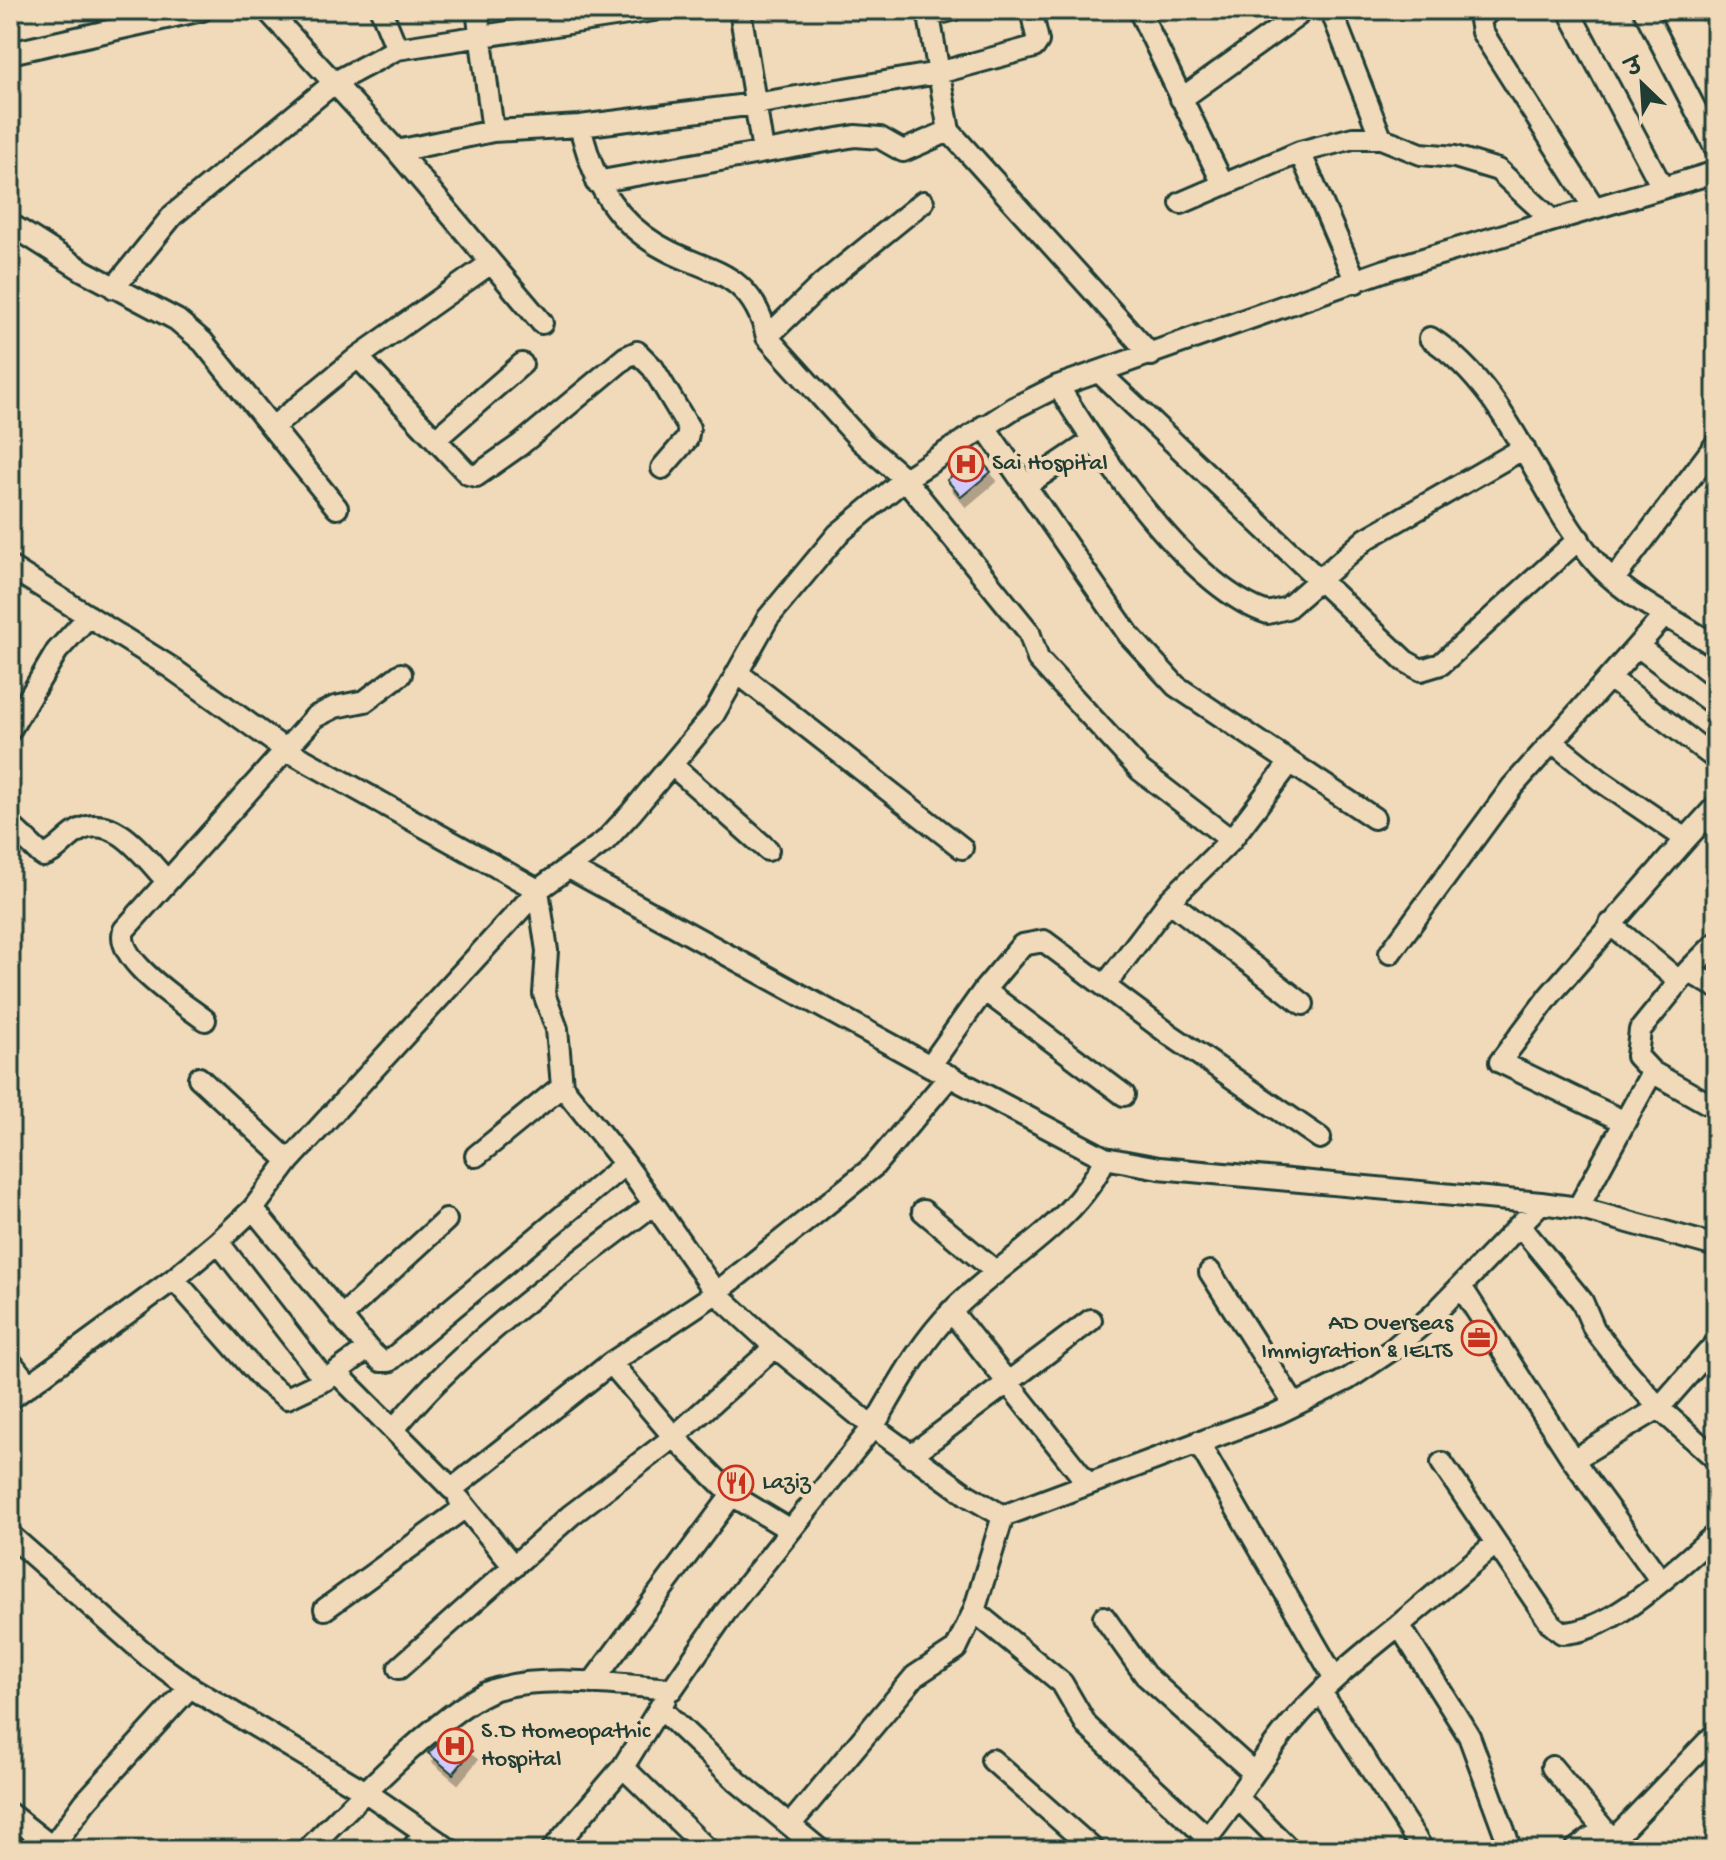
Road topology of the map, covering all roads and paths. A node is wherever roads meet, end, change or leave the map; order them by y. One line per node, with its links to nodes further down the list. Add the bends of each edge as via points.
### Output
1 (202, 10): 20 (street)
2 (267, 10): 22 (street)
3 (381, 10): 19 (street)
4 (477, 10): 18 (street)
5 (654, 10): 18 (street)
6 (740, 10): 24 (street)
7 (952, 10): 15 (street)
8 (1139, 10): 23 (street)
9 (1331, 10): 28 (street)
10 (1490, 10): 39 (street, via 1480,20 1482,32)
11 (1644, 10): 29 (street)
12 (1712, 10): 17 (street)
13 (1037, 11): 21 (street, via 1034,47)
14 (1301, 12): 23 (street)
15 (928, 13): 21 (street)
16 (1572, 17): 36 (street)
17 (1716, 19)
18 (479, 36): 19 (street); 26 (street)
19 (397, 49): 22 (street)
20 (10, 53)
21 (938, 73): 24 (street); 27 (street)
22 (335, 82): 30 (street); 44 (street, via 161,226)
23 (1181, 99): 35 (street)
24 (755, 104): 25 (street); 31 (street)
25 (580, 126): 26 (street); 34 (street)
26 (493, 131): 30 (street)
27 (949, 131): 31 (street, via 903,151 866,136); 48 (street)
28 (1381, 138): 32 (street, via 1353,138); 40 (street, via 1421,154 1498,170)
29 (1716, 149)
30 (397, 151): 42 (street)
31 (763, 151): 34 (street)
32 (1300, 152): 35 (street); 43 (street)
33 (1716, 172): 36 (street)
34 (596, 182): 46 (street, via 642,235 743,286 756,301)
35 (1223, 184): 38 (street)
36 (1662, 187): 39 (street)
37 (923, 202): 46 (street, via 822,284)
38 (1181, 203)
39 (1593, 206): 40 (street)
40 (1552, 220): 43 (street)
41 (10, 224): 44 (street)
42 (491, 263): 45 (street); 49 (street)
43 (1356, 282): 48 (street)
44 (114, 288): 54 (street, via 177,320 203,342)
45 (542, 323)
46 (767, 337): 60 (street, via 862,442)
47 (1430, 338): 58 (street, via 1466,366)
48 (1151, 355): 51 (street)
49 (358, 357): 54 (street); 55 (street)
50 (522, 364): 55 (street)
51 (1099, 372): 52 (street); 66 (street)
52 (1058, 386): 53 (street); 56 (street)
53 (984, 426): 60 (street); 61 (street)
54 (273, 427): 62 (street)
55 (437, 438): 59 (street, via 468,474 481,474 637,352 653,368 689,428 687,439)
56 (1092, 441): 61 (street); 66 (street, via 1183,553 1261,611 1287,608)
57 (1716, 444): 65 (street)
58 (1524, 448): 63 (street); 66 (street, via 1366,539)
59 (662, 468)
60 (905, 479): 72 (street, via 838,534 786,593); 85 (street, via 1029,632 1038,659 1140,770)
61 (1025, 486): 79 (street, via 1150,660 1176,686)
62 (337, 508)
63 (1579, 539): 65 (street); 66 (street, via 1448,659 1427,670 1405,661)
64 (10, 567): 68 (street)
65 (1614, 579): 67 (street)
66 (1318, 580)
67 (1665, 615): 69 (street); 70 (street)
68 (89, 616): 75 (street, via 57,651); 77 (street)
69 (1715, 645)
70 (1639, 647): 73 (street); 74 (street)
71 (401, 674): 77 (street, via 365,701 322,711)
72 (739, 674): 80 (street); 86 (street)
73 (1611, 679): 76 (street); 78 (street)
74 (1716, 706)
75 (10, 730)
76 (1554, 743): 84 (street); 94 (street, via 1512,787)
77 (283, 748): 89 (street); 90 (street)
78 (1716, 759)
79 (1289, 764): 82 (street); 85 (street)
80 (672, 765): 87 (street); 88 (street, via 605,841)
81 (1716, 806): 84 (street)
82 (1374, 818)
83 (10, 825): 89 (street, via 43,856 76,832 106,826)
84 (1686, 839): 92 (street)
85 (1231, 840): 91 (street)
86 (962, 848)
87 (768, 850)
88 (571, 869): 90 (street); 101 (street)
89 (167, 881): 100 (street, via 124,930 123,946 132,961)
90 (538, 890): 105 (street, via 547,951 544,994 557,1029); 112 (street)
91 (1169, 901): 96 (street); 99 (street)
92 (1610, 924): 95 (street); 108 (street, via 1500,1062)
93 (1716, 943): 95 (street)
94 (1390, 953)
95 (1684, 976): 97 (street); 102 (street, via 1636,1042 1637,1056)
96 (1106, 984): 98 (street, via 1037,939 1022,945); 109 (street)
97 (1716, 987)
98 (984, 990): 101 (street); 106 (street)
99 (1303, 1004)
100 (205, 1020)
101 (930, 1066): 103 (street)
102 (1652, 1072): 107 (street); 108 (street)
103 (950, 1076): 111 (street); 127 (street, via 873,1167)
104 (199, 1078): 112 (street)
105 (562, 1086): 110 (street); 113 (street)
106 (1124, 1095)
107 (1716, 1108)
108 (1625, 1122): 116 (street)
109 (1320, 1138)
110 (476, 1156)
111 (1105, 1158): 114 (street, via 1159,1168); 123 (street, via 1087,1189)
112 (289, 1161): 117 (street)
113 (625, 1164): 115 (street); 133 (street, via 396,1358 381,1361)
114 (1541, 1203): 116 (street); 120 (street)
115 (654, 1204): 127 (street); 143 (street, via 499,1327)
116 (1578, 1208): 122 (street)
117 (253, 1209): 121 (street); 129 (street)
118 (923, 1211): 123 (street)
119 (446, 1220): 129 (street)
120 (1521, 1227): 126 (street); 141 (street)
121 (218, 1242): 125 (street); 136 (street)
122 (1716, 1246)
123 (995, 1271): 128 (street)
124 (1210, 1272): 140 (street)
125 (174, 1279): 136 (street, via 275,1391 287,1398 296,1396); 138 (street)
126 (1462, 1288): 140 (street, via 1393,1349 1348,1379); 148 (street)
127 (716, 1293): 132 (street); 135 (street)
128 (951, 1311): 137 (street); 142 (street, via 913,1358)
129 (341, 1317): 133 (street)
130 (1091, 1320): 137 (street)
131 (1716, 1343): 141 (street)
132 (775, 1347): 142 (street); 144 (street)
133 (368, 1349): 136 (street)
134 (10, 1361): 138 (street)
135 (611, 1363): 144 (street); 151 (street)
136 (331, 1376): 143 (street)
137 (1008, 1383): 146 (street); 150 (street)
138 (28, 1384): 139 (street)
139 (10, 1399)
140 (1294, 1404): 145 (street)
141 (1659, 1408): 147 (street); 148 (street)
142 (873, 1427): 146 (street); 155 (street)
143 (394, 1429): 151 (street)
144 (674, 1437): 152 (street); 159 (street, via 571,1515)
145 (1198, 1442): 150 (street); 167 (street)
146 (910, 1456): 154 (street)
147 (1716, 1459)
148 (1573, 1460): 160 (street)
149 (1442, 1463): 158 (street)
150 (1088, 1484): 154 (street)
151 (452, 1489): 153 (street)
152 (732, 1495): 155 (street); 166 (street)
153 (464, 1508): 159 (street); 161 (street)
154 (1003, 1516): 162 (street)
155 (790, 1530): 169 (street)
156 (10, 1535): 168 (street)
157 (1715, 1535): 160 (street)
158 (1495, 1544): 160 (street, via 1562,1633 1602,1622); 164 (street)
159 (514, 1567): 165 (street)
160 (1661, 1581)
161 (325, 1609)
162 (974, 1611): 179 (street, via 956,1649 915,1676); 182 (street, via 1062,1683 1087,1726)
163 (1104, 1617): 175 (street, via 1145,1675)
164 (1399, 1625): 167 (street); 193 (street, via 1469,1736)
165 (399, 1668)
166 (592, 1683): 169 (street); 176 (street, via 518,1685 478,1696)
167 (1327, 1684): 175 (street); 192 (street)
168 (190, 1687): 176 (street); 183 (street, via 85,1802)
169 (672, 1689): 170 (street)
170 (660, 1708): 173 (street); 179 (street)
171 (1716, 1733): 181 (street)
172 (992, 1760): 190 (street)
173 (623, 1767): 187 (street); 188 (street)
174 (1552, 1767): 181 (street)
175 (1254, 1773): 177 (street)
176 (366, 1792): 180 (street); 184 (street)
177 (1239, 1799): 182 (street); 191 (street)
178 (10, 1814): 183 (street)
179 (790, 1825): 189 (street)
180 (425, 1833): 185 (street); 186 (street)
181 (1612, 1840): 194 (street)
182 (1203, 1844)
183 (53, 1849)
184 (307, 1850)
185 (411, 1850)
186 (450, 1850)
187 (552, 1850)
188 (708, 1850)
189 (820, 1850)
190 (1094, 1850)
191 (1290, 1850)
192 (1423, 1850)
193 (1511, 1850)
194 (1575, 1850)

